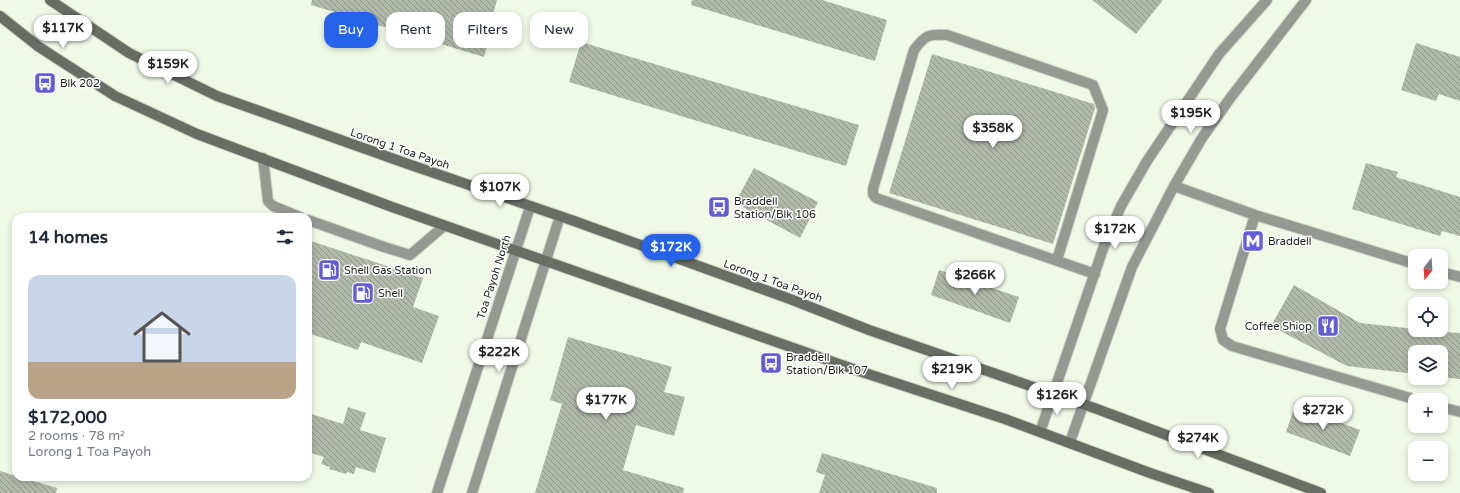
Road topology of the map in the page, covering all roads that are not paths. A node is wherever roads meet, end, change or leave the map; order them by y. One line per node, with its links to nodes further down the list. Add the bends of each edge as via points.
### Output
1 (50, 0): 7 (main road, Lorong 1 Toa Payoh, via 129,53 217,96)
2 (1267, 0): 17 (street, via 1220,54 1147,161 1121,206)
3 (1306, 0): 6 (street, via 1202,138)
4 (0, 16): 5 (main road, via 39,47 116,96 197,134)
5 (262, 158): 8 (street, via 268,201 273,206); 12 (main road)
6 (1174, 186): 9 (street); 22 (street, via 1132,267)
7 (530, 207): 10 (main road, Lorong 1 Toa Payoh); 13 (street, Toa Payoh North)
8 (290, 213)
9 (1255, 214): 16 (street); 21 (street, via 1220,329 1223,340 1232,346)
10 (560, 216): 14 (street); 20 (main road, Lorong 1 Toa Payoh, via 869,330)
11 (312, 221): 12 (street, via 410,255)
12 (444, 226): 13 (main road)
13 (516, 251): 14 (main road); 27 (street, Toa Payoh North)
14 (546, 260): 25 (main road); 28 (street)
15 (1057, 260): 15 (street, via 1103,110 1093,85 947,35 933,34 922,39 914,50 873,194 876,198); 17 (street)
16 (1408, 262)
17 (1095, 274): 20 (street)
18 (1448, 274): 19 (street)
19 (1460, 277)
20 (1053, 394): 22 (main road, Lorong 1 Toa Payoh); 25 (street)
21 (1408, 397)
22 (1083, 404): 26 (street); 30 (main road, Lorong 1 Toa Payoh)
23 (1448, 409): 24 (street)
24 (1460, 412)
25 (1040, 432): 26 (main road)
26 (1070, 442): 29 (main road)
27 (437, 493)
28 (472, 493)
29 (1209, 493)
30 (1321, 493)

